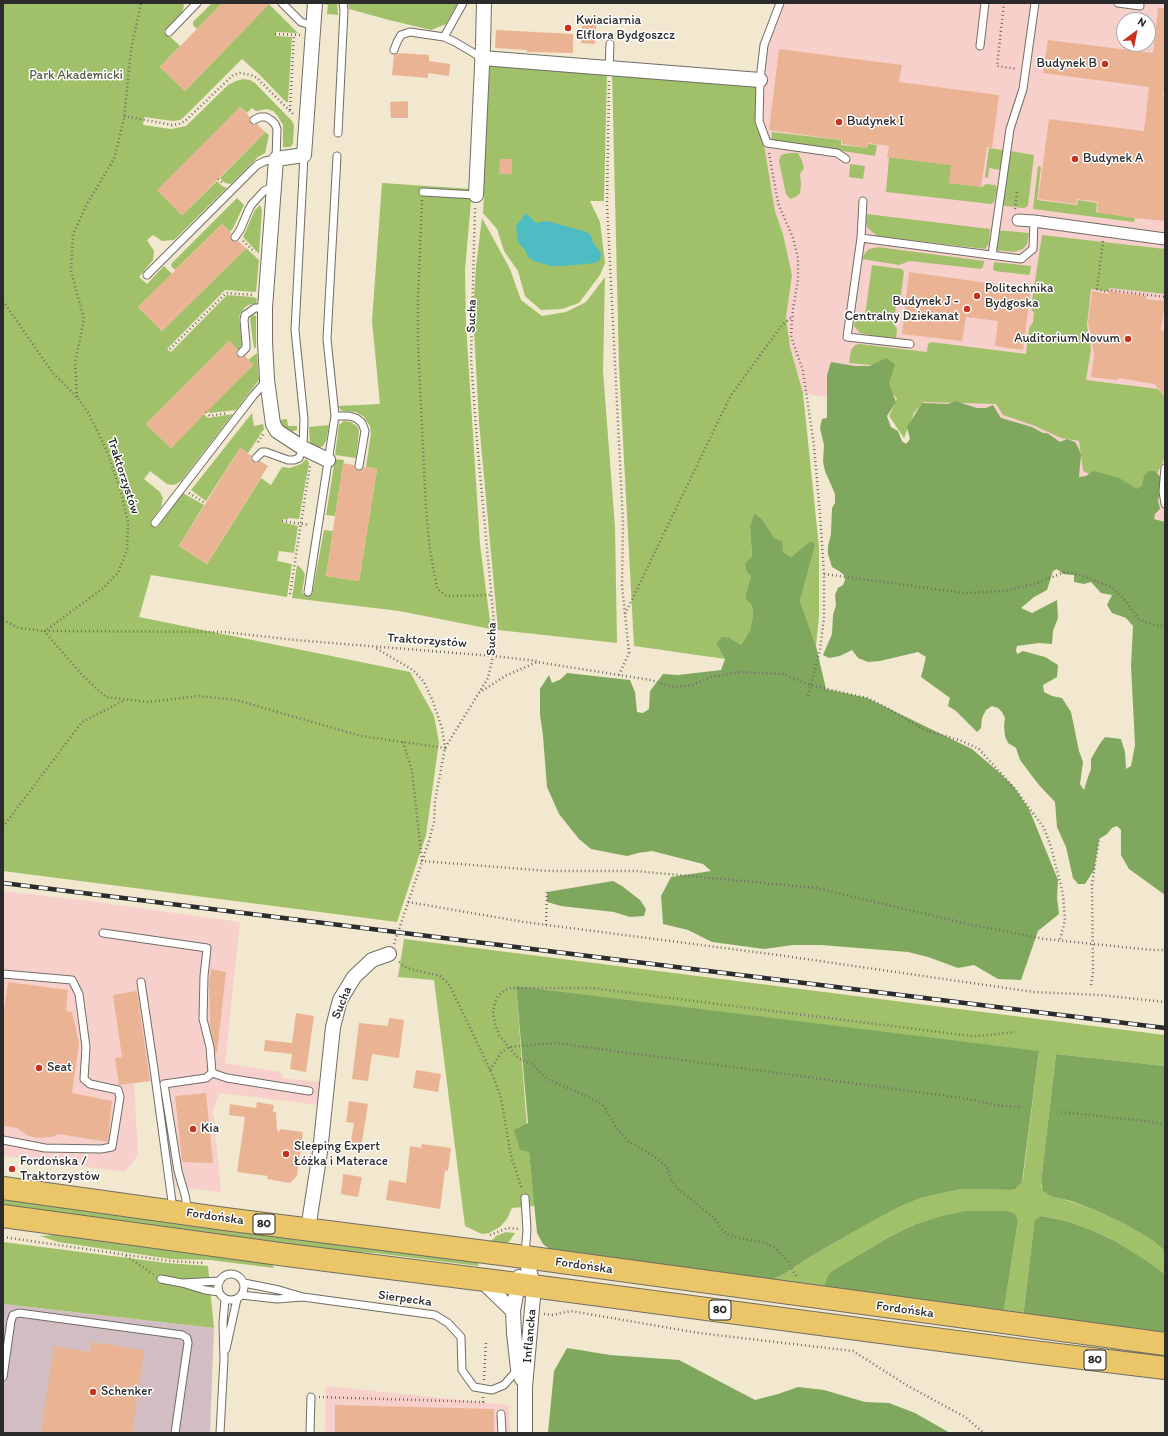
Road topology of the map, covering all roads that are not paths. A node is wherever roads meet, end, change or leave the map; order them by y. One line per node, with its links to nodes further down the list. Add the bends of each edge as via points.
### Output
1 (197, 3): 13 (lane)
2 (282, 3): 12 (lane, via 301,22)
3 (315, 3): 12 (street)
4 (343, 3): 22 (lane)
5 (463, 3): 14 (lane)
6 (484, 3): 18 (street)
7 (780, 3): 20 (lane, via 764,45)
8 (985, 3): 16 (lane)
9 (1035, 3): 36 (lane, via 1023,89 1010,129)
10 (1118, 3): 11 (lane)
11 (1140, 6)
12 (313, 26): 23 (street)
13 (169, 32)
14 (444, 37): 17 (lane, via 410,32 401,35); 18 (lane)
15 (610, 44): 19 (lane)
16 (980, 46)
17 (394, 50)
18 (482, 58): 19 (street); 29 (street)
19 (609, 69): 20 (street)
20 (760, 80): 26 (lane, via 759,121 767,143 838,153)
21 (254, 120): 25 (lane, via 266,117 276,124)
22 (338, 133)
23 (304, 155): 25 (street); 43 (lane, via 295,330 304,419)
24 (337, 156): 42 (lane, via 327,339)
25 (276, 159): 27 (street); 37 (lane, via 265,160 257,165)
26 (846, 159)
27 (274, 186): 33 (lane, via 264,191 252,204); 38 (street)
28 (423, 192): 29 (lane)
29 (476, 195)
30 (863, 201): 34 (lane)
31 (1016, 216): 32 (street)
32 (1034, 220): 35 (street); 36 (lane, via 1033,249 1021,259)
33 (236, 236)
34 (861, 238): 36 (lane); 39 (lane, via 847,336)
35 (1165, 238)
36 (992, 255)
37 (147, 275)
38 (262, 302): 40 (lane, via 246,315 246,348); 41 (street)
39 (910, 344)
40 (241, 353)
41 (267, 380): 43 (street, via 272,424 277,431); 49 (lane)
42 (335, 416): 45 (lane); 46 (lane, via 349,416 362,423 364,430)
43 (303, 448): 44 (lane, via 299,458 294,460 266,452 262,452); 45 (street)
44 (256, 458)
45 (328, 460): 50 (lane)
46 (360, 466)
47 (1165, 468): 48 (lane)
48 (1165, 504)
49 (155, 523)
50 (308, 592)
51 (103, 933): 55 (lane, via 207,948 202,1019 210,1046)
52 (389, 954): 62 (street, Sucha, via 372,960 354,977 340,1000 333,1027 320,1152)
53 (3, 974): 57 (lane, via 72,980 79,994 86,1047 84,1079 90,1084 118,1090 120,1097 112,1148 45,1148)
54 (141, 982): 60 (lane, via 154,1069)
55 (212, 1072): 56 (lane, via 227,1078); 60 (lane, via 206,1078 164,1084 178,1171 185,1195)
56 (309, 1091)
57 (3, 1140)
58 (3, 1188): 60 (main road, Fordońska / 80)
59 (526, 1198): 63 (lane)
60 (181, 1212): 62 (main road, Fordońska / 80)
61 (3, 1216): 65 (main road, Fordońska / 80)
62 (308, 1229): 63 (main road, Fordońska / 80)
63 (525, 1257): 69 (street); 75 (main road, Fordońska / 80)
64 (161, 1279): 67 (lane)
65 (481, 1280): 69 (main road, Fordońska / 80); 74 (street, Inflancka)
66 (220, 1281): 67 (lane); 68 (lane, via 225,1276 234,1275); 70 (lane)
67 (182, 1283): 70 (lane)
68 (244, 1283): 71 (lane, via 243,1292); 72 (lane)
69 (526, 1285): 74 (street, Inflancka); 77 (main road, Fordońska / 80); 80 (street, Inflancka, via 532,1314)
70 (219, 1292): 73 (lane)
71 (239, 1297): 72 (lane); 73 (lane); 76 (lane)
72 (303, 1297): 78 (lane, Sierpecka, via 435,1315 448,1323 461,1337 462,1370 474,1387 492,1390 504,1385)
73 (225, 1299): 76 (lane)
74 (513, 1311): 78 (street, Inflancka)
75 (1165, 1344)
76 (224, 1359): 84 (lane)
77 (1165, 1368)
78 (518, 1369): 80 (street, Inflancka)
79 (3, 1377): 83 (lane, via 11,1321 13,1315 19,1313 182,1335 188,1343)
80 (525, 1387): 87 (street, Inflancka)
81 (311, 1397): 85 (lane)
82 (501, 1414): 86 (lane)
83 (175, 1433)
84 (220, 1433)
85 (310, 1433)
86 (502, 1433)
87 (525, 1433)

